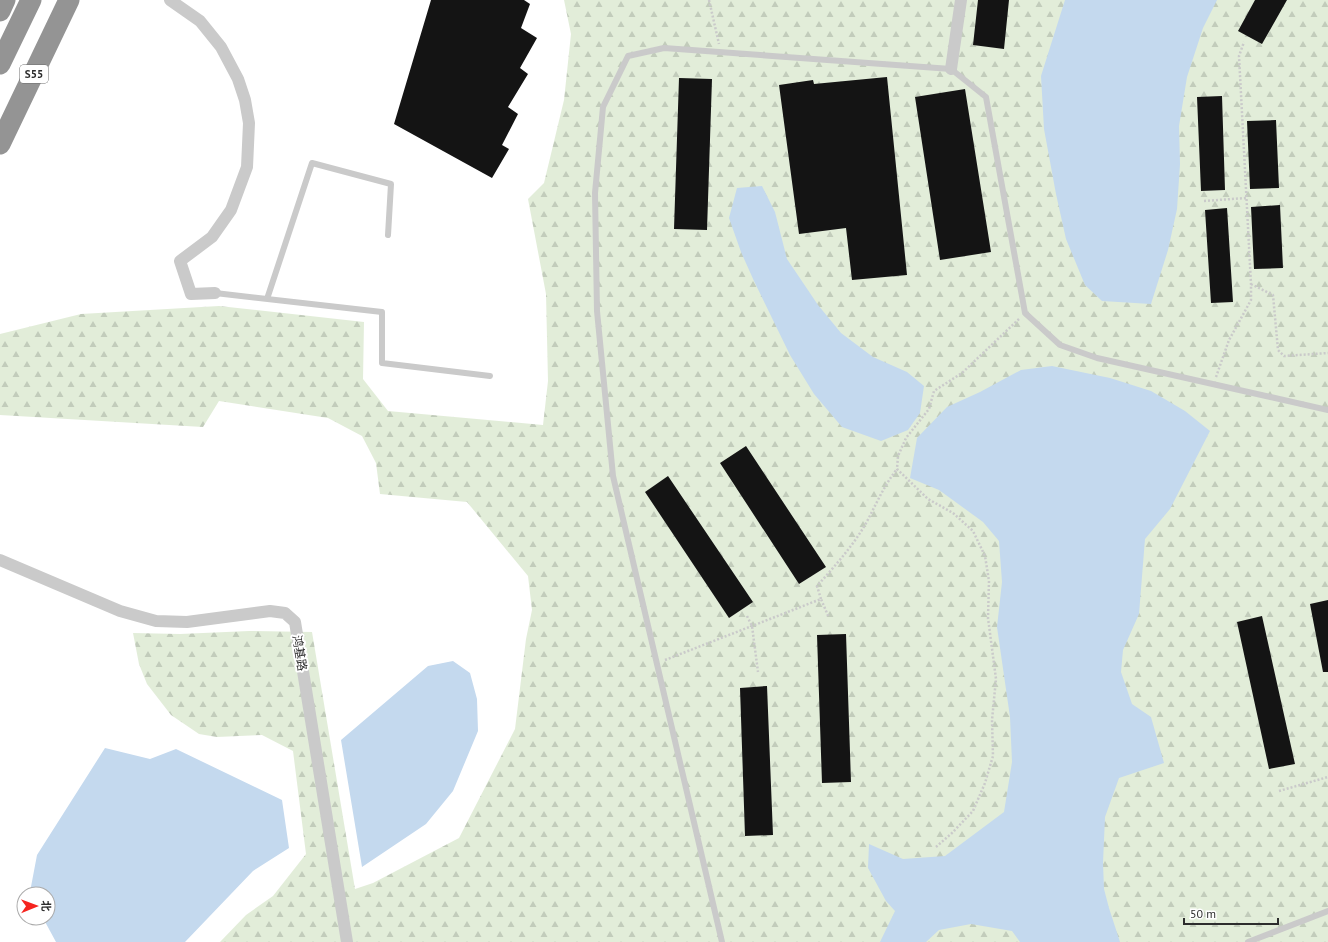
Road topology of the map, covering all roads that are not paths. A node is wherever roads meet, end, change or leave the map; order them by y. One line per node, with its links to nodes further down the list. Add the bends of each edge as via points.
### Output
1 (5, 0): 6 (highway)
2 (31, 0): 7 (highway)
3 (170, 0): 11 (street, via 200,20 220,47 238,79 246,100 249,123 247,167 231,210 212,237 180,261 191,294)
4 (961, 0): 8 (street)
5 (68, 2): 9 (highway, S55)
6 (0, 11)
7 (0, 64)
8 (951, 69): 14 (lane, via 986,97 1025,313 1060,345 1097,358); 18 (lane, via 664,48 628,56 603,107 595,194 598,311 613,476)
9 (0, 144)
10 (388, 235): 12 (lane, via 391,184 312,163)
11 (215, 293): 12 (lane)
12 (267, 299): 13 (lane, via 382,312 382,363)
13 (490, 376)
14 (1328, 410)
15 (0, 560): 17 (street, 鸿基路, via 120,611 156,621 187,622 270,611 285,613 295,622)
16 (1328, 911): 19 (lane)
17 (347, 942)
18 (722, 942)
19 (1248, 942)

